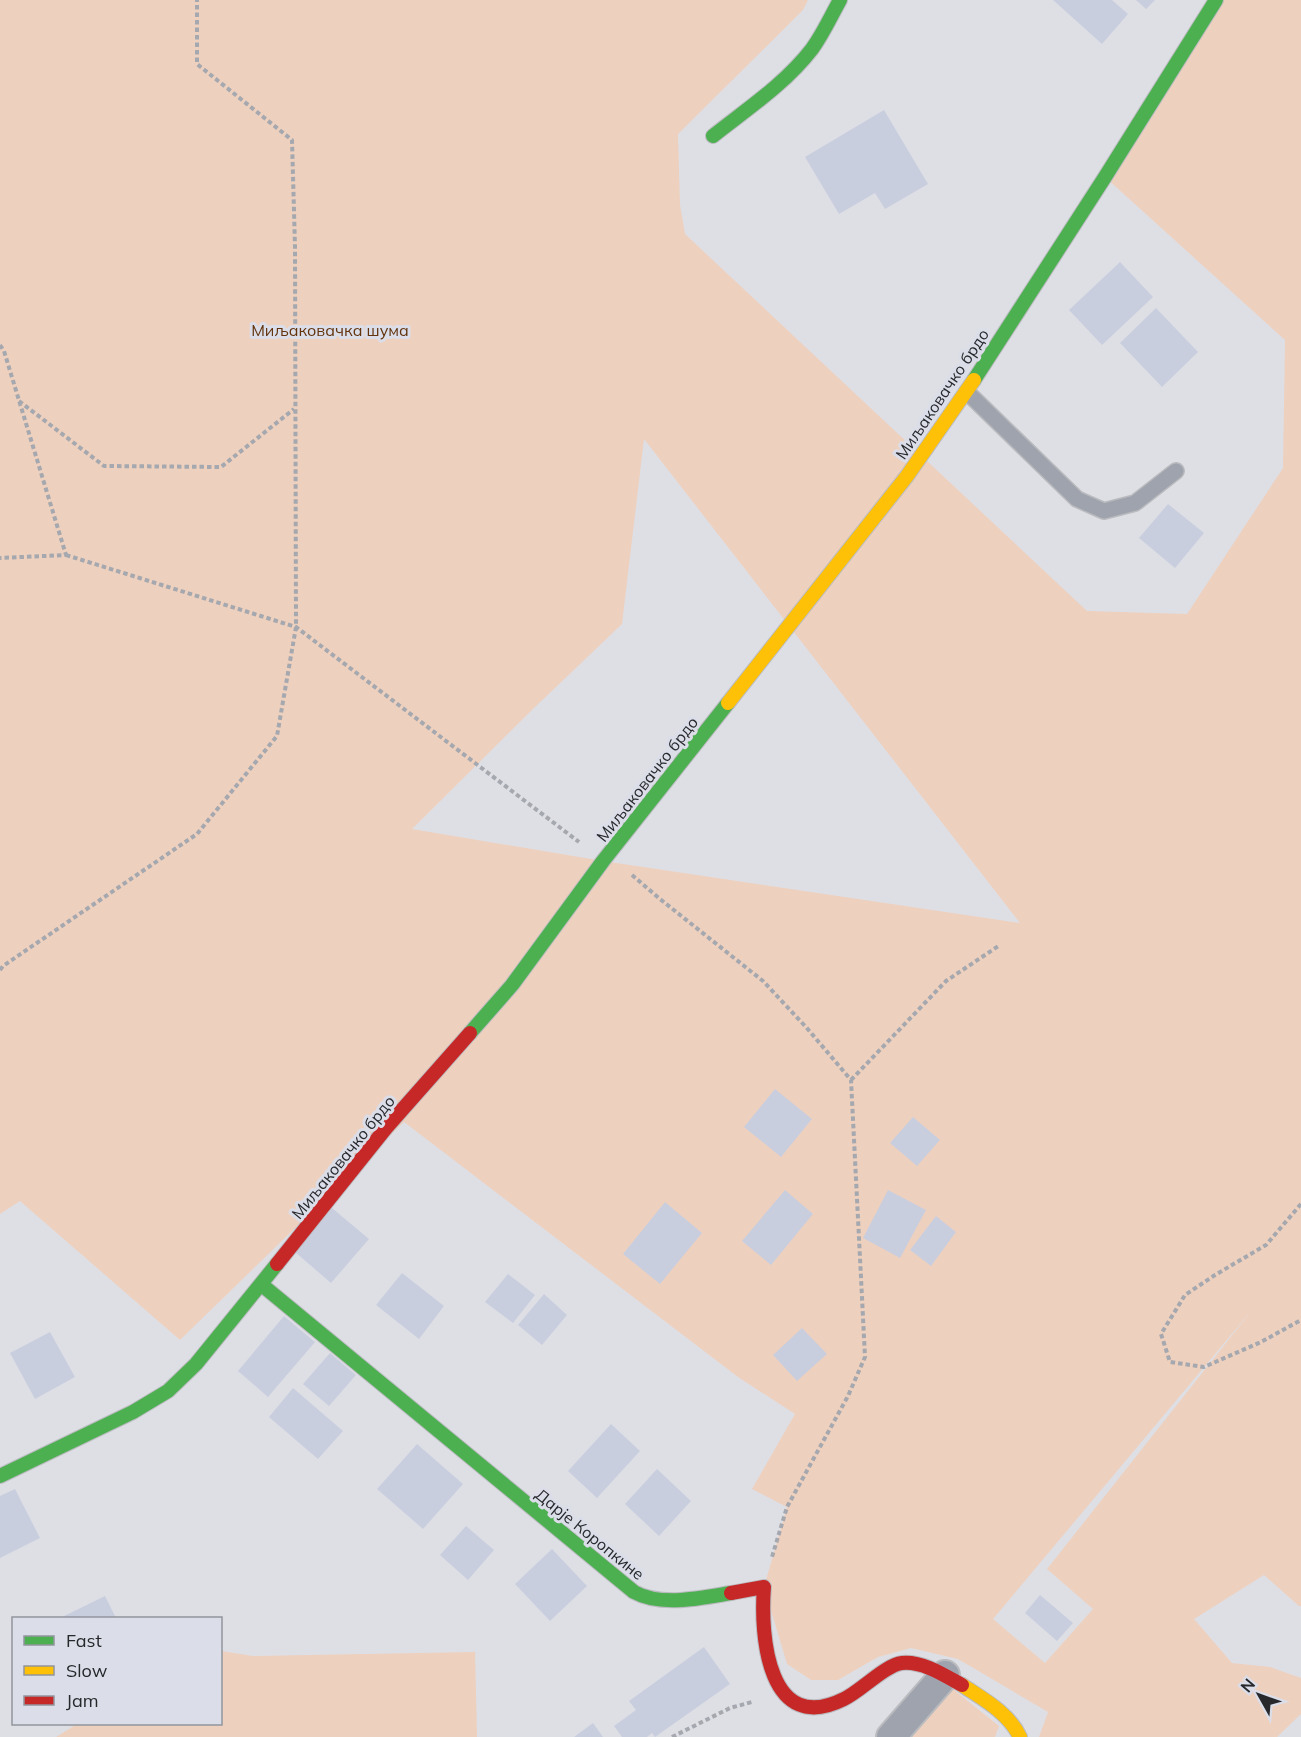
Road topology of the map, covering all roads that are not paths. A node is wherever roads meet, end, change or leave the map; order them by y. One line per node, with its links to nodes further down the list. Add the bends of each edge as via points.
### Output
1 (840, 0): 3 (street, via 821,36 801,62)
2 (1216, 0): 4 (street, Миљаковачко брдо)
3 (713, 136)
4 (967, 392): 5 (lane, via 1077,499 1104,511 1135,503); 6 (street, Миљаковачко брдо, via 907,476 607,856 512,985 387,1128)
5 (1176, 471)
6 (261, 1285): 7 (street, Миљаковачко брдо, via 209,1350 168,1391); 8 (street, Дарје Коропкине, via 641,1596 663,1600 764,1587 762,1626 767,1653 780,1689 793,1701 806,1707 840,1701 896,1664 929,1667)
7 (0, 1476)
8 (945, 1675): 9 (street); 10 (street, via 1002,1714)
9 (891, 1737)
10 (1020, 1737)

